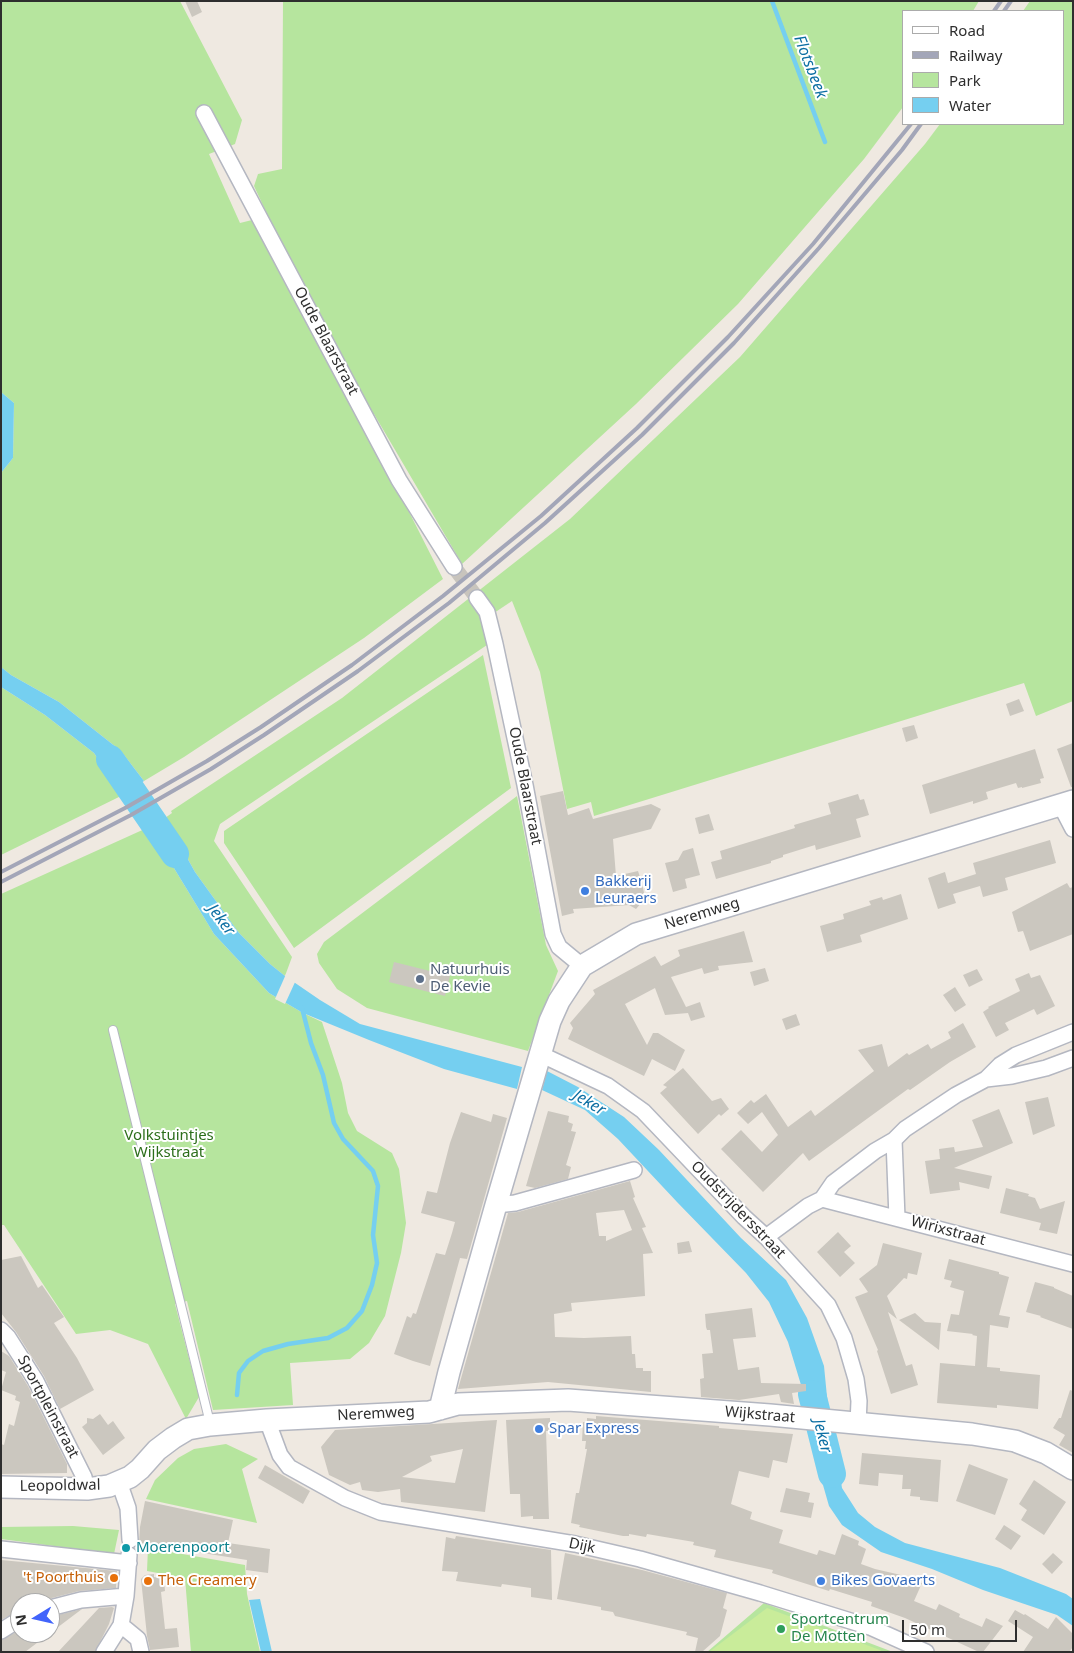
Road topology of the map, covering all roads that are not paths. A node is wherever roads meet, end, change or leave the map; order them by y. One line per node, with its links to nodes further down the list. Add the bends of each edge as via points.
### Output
1 (204, 113): 2 (street, Oude Blaarstraat, via 399,480)
2 (454, 567)
3 (477, 598): 6 (street, Oude Blaarstraat, via 487,612 495,644 553,934 559,947)
4 (1067, 803): 5 (street); 6 (street, Neremweg, via 636,934)
5 (1073, 829)
6 (582, 966): 10 (street, Neremweg, via 558,1001)
7 (113, 1030): 23 (lane)
8 (1073, 1032): 11 (street, via 1016,1055)
9 (1073, 1058): 11 (street, via 1046,1068)
10 (538, 1060): 15 (street, Neremweg); 17 (street, Oudstrijdersstraat, via 608,1086 643,1110 744,1218)
11 (986, 1079): 12 (street, via 956,1095)
12 (894, 1140): 14 (street, via 834,1183); 16 (street)
13 (634, 1170): 15 (street, via 515,1203)
14 (822, 1199): 16 (street, Wirixstraat); 17 (street)
15 (496, 1205): 20 (street, Neremweg)
16 (897, 1218): 18 (street, Wirixstraat)
17 (766, 1237): 22 (street, Oudstrijdersstraat, via 828,1305 844,1338 856,1379)
18 (1073, 1264)
19 (1, 1330): 27 (street, Sportpleinstraat, via 36,1381)
20 (440, 1409): 21 (street, Neremweg); 22 (street, Wijkstraat, via 458,1404 568,1400)
21 (267, 1420): 23 (street, Neremweg); 35 (street, Dijk, via 280,1455 289,1467 345,1498 380,1512 575,1544 640,1559 870,1627)
22 (858, 1424): 24 (street, Wijkstraat, via 1015,1441 1046,1453)
23 (210, 1425): 25 (street, Neremweg, via 188,1429 173,1438 140,1469)
24 (1073, 1469)
25 (119, 1482): 27 (street, Leopoldwal); 29 (street, via 128,1508)
26 (1, 1487): 27 (street, Leopoldwal)
27 (87, 1489)
28 (1, 1548): 29 (street)
29 (129, 1552): 30 (street)
30 (126, 1596): 31 (street); 32 (street)
31 (60, 1605)
32 (121, 1624): 33 (street); 34 (street, via 138,1639)
33 (104, 1652)
34 (141, 1652)
35 (926, 1652)

